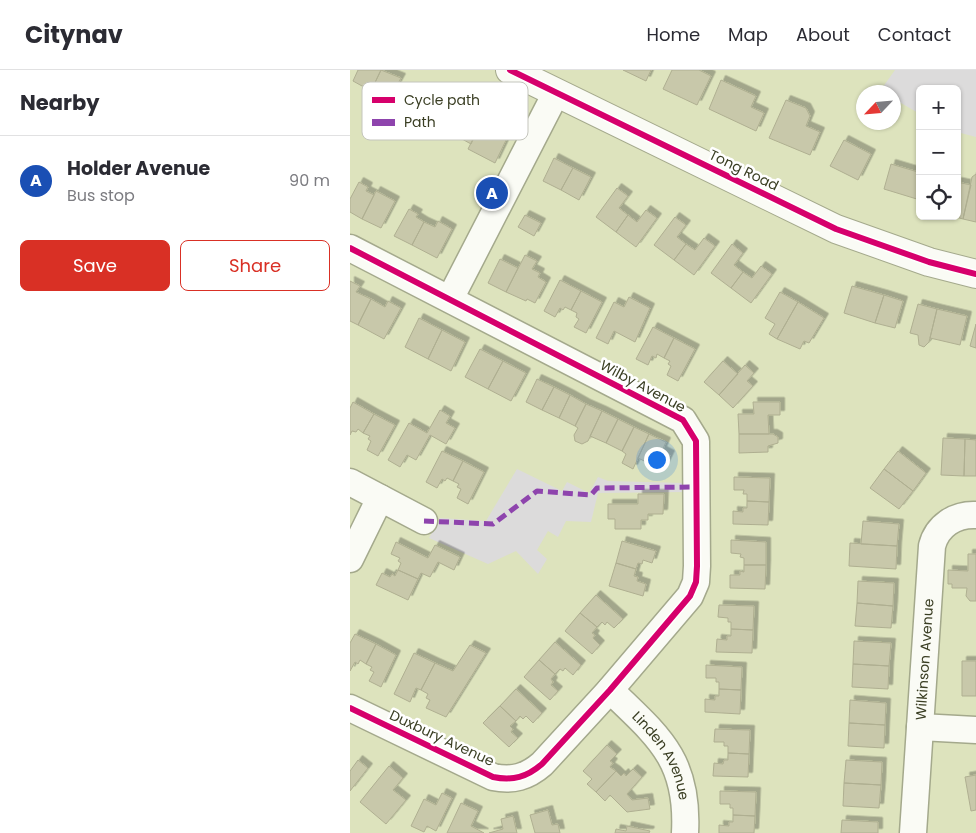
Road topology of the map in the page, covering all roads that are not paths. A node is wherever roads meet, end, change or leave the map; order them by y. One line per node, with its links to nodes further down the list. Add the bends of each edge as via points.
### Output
1 (510, 70): 2 (street, Tong Road)
2 (556, 92): 4 (street, Tong Road, via 836,228 929,262); 5 (street)
3 (350, 248): 5 (street, Wilby Avenue)
4 (976, 274)
5 (450, 299): 11 (street, Wilby Avenue, via 683,420 696,441 696,582 690,596)
6 (350, 482): 7 (street)
7 (380, 498): 9 (street); 10 (street)
8 (976, 515): 13 (street, Wilkinson Avenue, via 950,521 934,537)
9 (424, 521)
10 (350, 559)
11 (610, 690): 12 (street, Duxbury Avenue, via 532,773 507,780 475,770); 15 (street, Linden Avenue, via 657,734 673,757 685,792)
12 (350, 708)
13 (920, 727): 14 (street); 16 (street, Wilkinson Avenue)
14 (976, 730)
15 (685, 833)
16 (913, 833)

